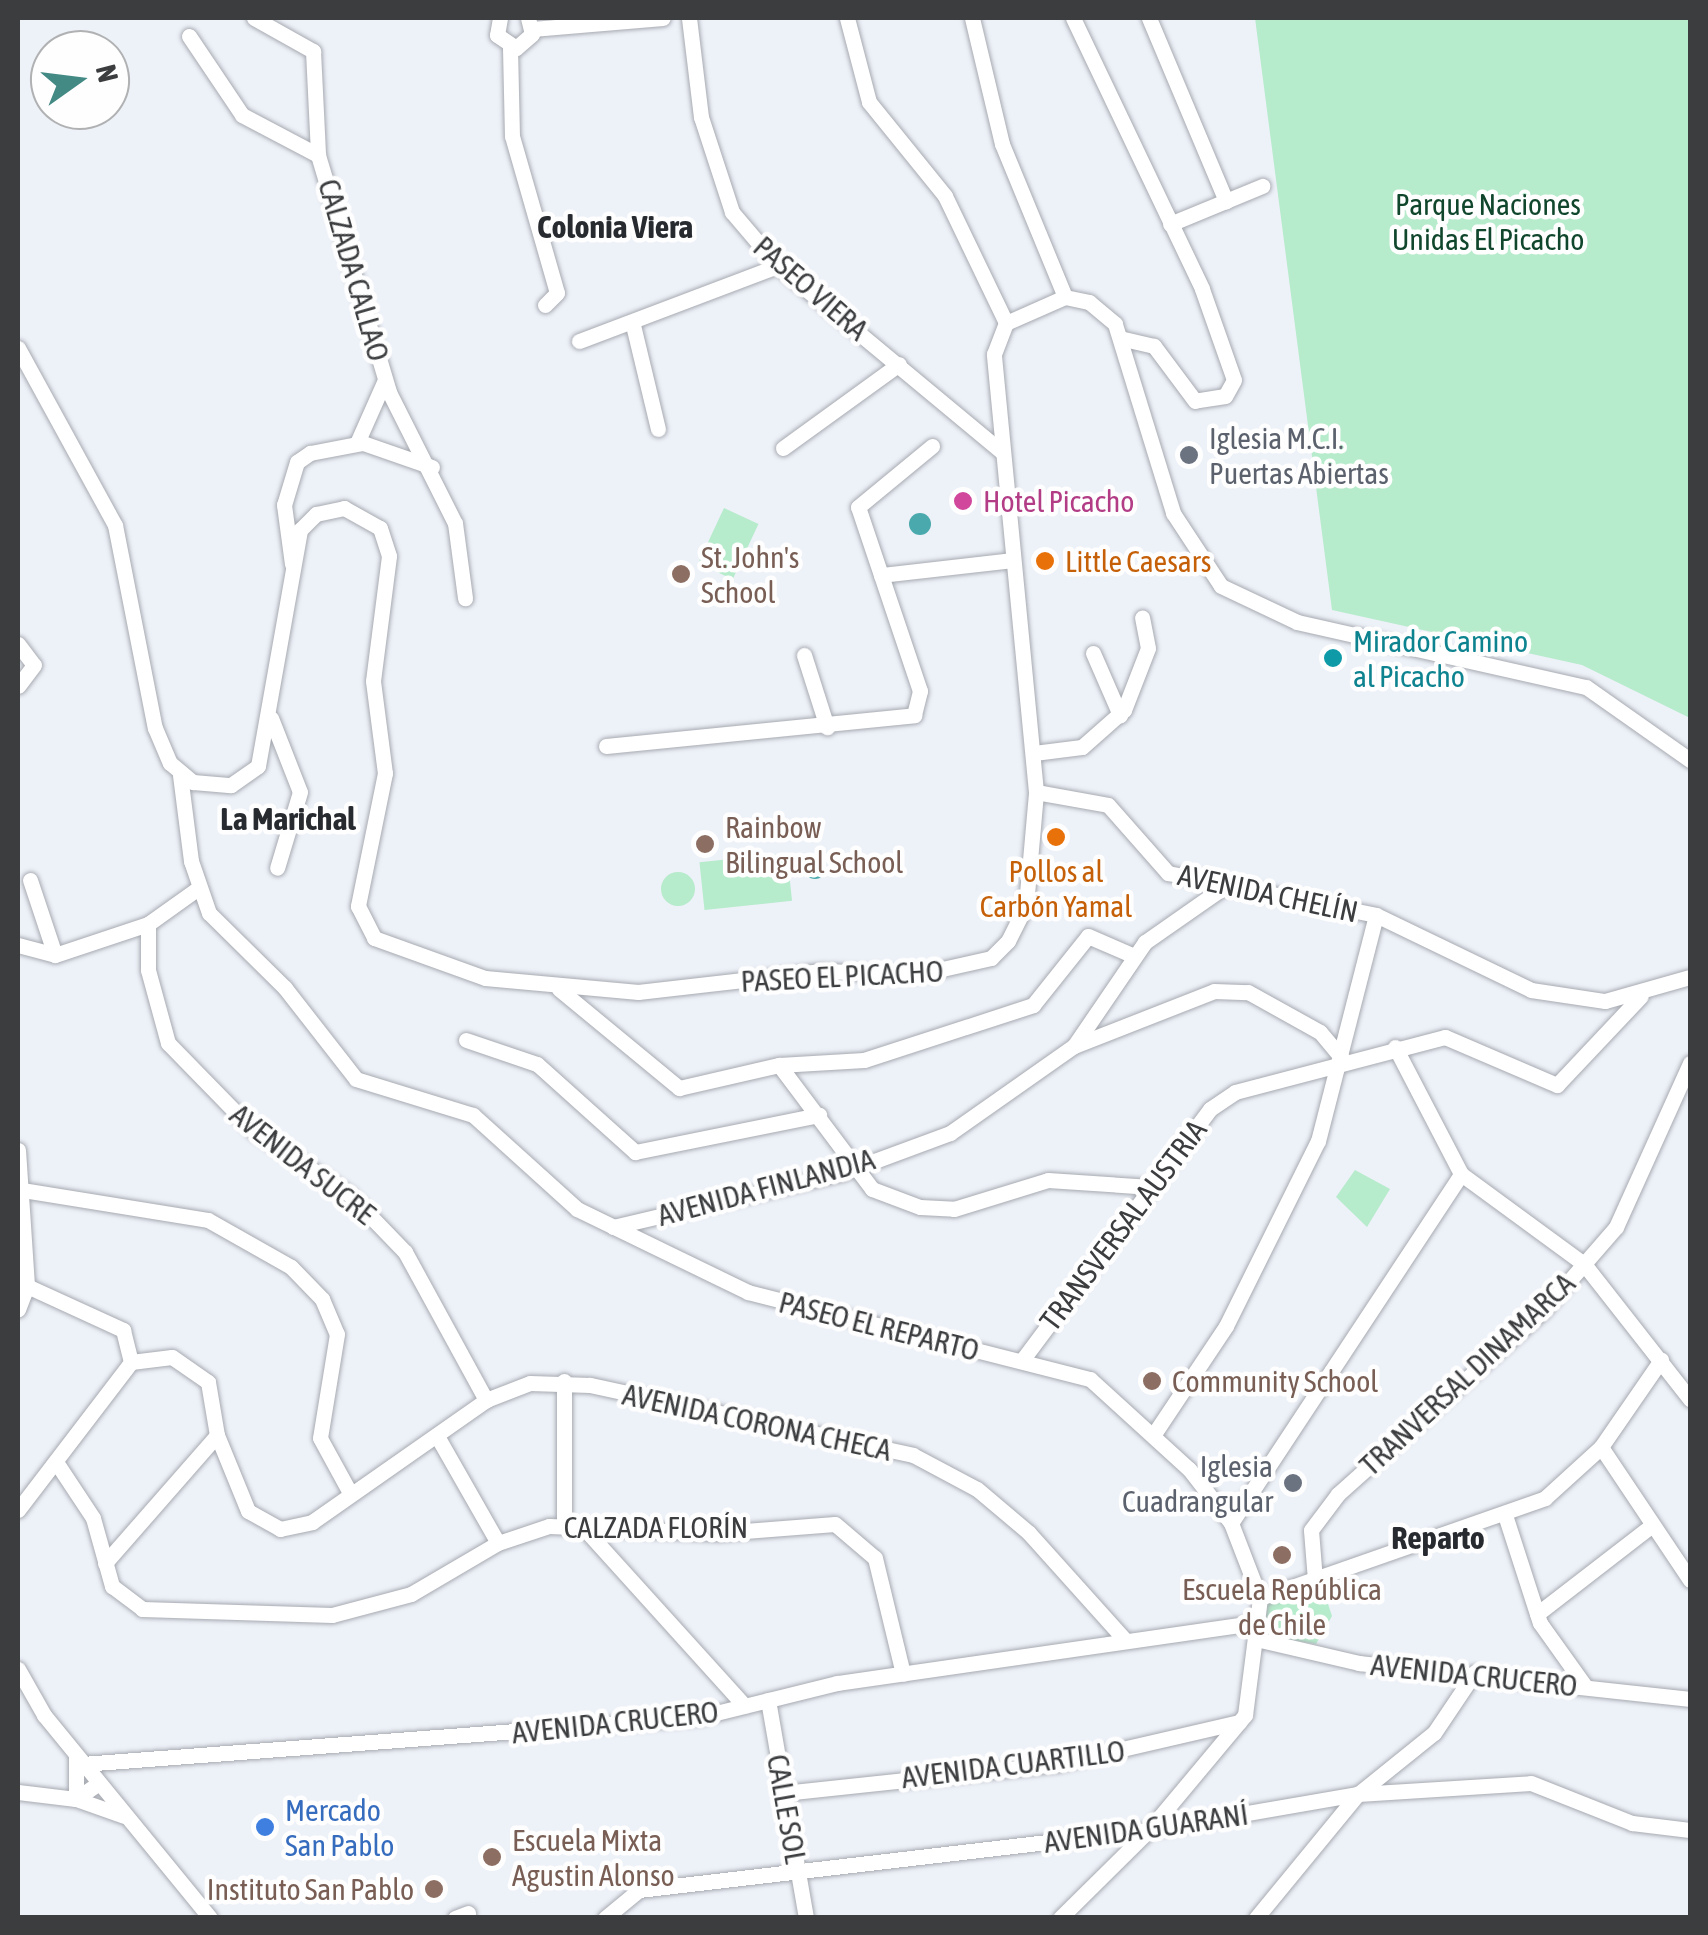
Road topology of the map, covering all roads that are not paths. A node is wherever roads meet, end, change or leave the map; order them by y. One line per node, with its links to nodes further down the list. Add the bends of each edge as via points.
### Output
1 (254, 18): 12 (street, CALZADA CALLAO, via 310,45)
2 (500, 18): 11 (street, via 497,36)
3 (663, 18): 9 (street)
4 (689, 18): 16 (street, PASEO VIERA, via 716,182)
5 (847, 18): 19 (street, via 870,102 946,196)
6 (972, 18): 17 (street, via 1002,144)
7 (1073, 18): 15 (street)
8 (1148, 18): 14 (street)
9 (530, 23): 11 (street, via 526,44)
10 (188, 36): 12 (street, via 242,114)
11 (510, 48): 18 (street, via 512,136 558,292)
12 (318, 155): 25 (street, CALZADA CALLAO)
13 (1262, 186): 14 (street)
14 (1226, 201): 15 (street)
15 (1170, 224): 21 (street, via 1234,380 1225,396 1195,400 1154,346)
16 (778, 266): 20 (street); 24 (street, PASEO VIERA)
17 (1066, 297): 19 (street); 21 (street, via 1102,311)
18 (545, 305)
19 (1006, 323): 30 (street, PASEO EL PICACHO, via 994,354)
20 (633, 325): 22 (street); 26 (street)
21 (1123, 339): 46 (street, via 1173,513 1221,586 1296,622 1586,686)
22 (579, 342)
23 (18, 348): 47 (street, via 115,524 155,728)
24 (899, 364): 29 (street); 30 (street, PASEO VIERA)
25 (384, 378): 27 (street, CALZADA CALLAO); 31 (street)
26 (658, 428)
27 (358, 443): 31 (street); 33 (street, via 324,446 297,462 283,516)
28 (932, 446): 34 (street, via 858,507)
29 (783, 448)
30 (1002, 450): 32 (street, PASEO EL PICACHO)
31 (432, 468): 35 (street, via 455,522)
32 (1012, 560): 34 (street); 45 (street, PASEO EL PICACHO)
33 (292, 564): 42 (street, PASEO EL PICACHO); 59 (street, PASEO EL PICACHO, via 300,530 329,510 372,518 388,546 373,681 385,772 358,888 363,922 404,953)
34 (881, 575): 43 (street, via 920,707)
35 (465, 598)
36 (1142, 618): 41 (street, via 1148,648)
37 (18, 644): 40 (street, via 34,665)
38 (1094, 653): 41 (street)
39 (804, 655): 43 (street)
40 (18, 686)
41 (1120, 715): 45 (street, via 1082,747)
42 (272, 718): 47 (street, PASEO EL PICACHO, via 258,766 240,781 207,786); 49 (street, via 300,792)
43 (827, 726): 44 (street)
44 (606, 746)
45 (1034, 753): 48 (street, PASEO EL PICACHO)
46 (1690, 760)
47 (180, 775): 51 (street)
48 (1036, 792): 52 (street, AVENIDA CHELÍN, via 1108,805 1168,874); 59 (street, PASEO EL PICACHO, via 1026,904 991,958 920,974)
49 (277, 868)
50 (30, 880): 56 (street)
51 (196, 889): 54 (street); 73 (street, PASEO EL REPARTO, via 356,1079 473,1115 544,1184)
52 (1221, 889): 53 (street, AVENIDA CHELÍN); 57 (street)
53 (1376, 915): 60 (street, AVENIDA CHELÍN, via 1530,990 1605,1001); 64 (street)
54 (148, 924): 56 (street); 82 (street, AVENIDA SUCRE, via 148,970 168,1043 255,1132 349,1194 406,1252)
55 (18, 945): 56 (street)
56 (55, 955)
57 (1134, 956): 62 (street); 66 (street, via 1088,936 1033,1005 864,1060)
58 (1690, 978): 60 (street, AVENIDA CHELÍN)
59 (559, 989): 66 (street, via 670,1087)
60 (1640, 996): 63 (street, via 1557,1085 1458,1038)
61 (466, 1040): 67 (street, via 538,1064 635,1152)
62 (1074, 1046): 64 (street, AVENIDA FINLANDIA, via 1238,989 1320,1032); 69 (street, AVENIDA FINLANDIA, via 970,1123)
63 (1395, 1047): 64 (street); 70 (street)
64 (1343, 1059): 71 (street, TRANSVERSAL AUSTRIA, via 1235,1092 1210,1110); 83 (street, via 1272,1238)
65 (1690, 1062): 74 (street, TRANVERSAL DINAMARCA, via 1616,1227)
66 (779, 1065): 67 (street)
67 (819, 1116): 69 (street)
68 (18, 1150): 72 (street)
69 (854, 1165): 71 (street, via 872,1189 938,1209 1048,1180); 73 (street, AVENIDA FINLANDIA)
70 (1461, 1174): 74 (street); 91 (street)
71 (1151, 1187): 77 (street, TRANSVERSAL AUSTRIA)
72 (23, 1190): 75 (street); 88 (street, via 208,1220 291,1267 322,1299 337,1334 320,1438)
73 (613, 1227): 77 (street, PASEO EL REPARTO, via 818,1316)
74 (1584, 1264): 78 (street); 97 (street, TRANVERSAL DINAMARCA, via 1338,1494 1312,1530)
75 (27, 1286): 76 (street); 79 (street, via 124,1330)
76 (18, 1310)
77 (1023, 1359): 83 (street, PASEO EL REPARTO, via 1090,1378)
78 (1661, 1360): 81 (street); 86 (street)
79 (131, 1362): 84 (street, AVENIDA CORONA CHECA, via 151,1354 190,1365 208,1382); 87 (street)
80 (564, 1382): 82 (street, AVENIDA CORONA CHECA); 92 (street); 102 (street, AVENIDA CORONA CHECA, via 913,1455 977,1489 1029,1533)
81 (1690, 1399)
82 (486, 1400): 85 (street, AVENIDA CORONA CHECA)
83 (1154, 1434): 91 (street, PASEO EL REPARTO)
84 (217, 1435): 88 (street, AVENIDA CORONA CHECA, via 248,1512 263,1524 312,1522); 96 (street)
85 (437, 1436): 88 (street, AVENIDA CORONA CHECA); 95 (street)
86 (1601, 1447): 90 (street, via 1544,1498); 93 (street)
87 (56, 1462): 89 (street); 96 (street, CALZADA FLORÍN, via 93,1518)
88 (350, 1492)
89 (18, 1510)
90 (1506, 1518): 97 (street); 100 (street)
91 (1232, 1523): 99 (street, PASEO EL REPARTO)
92 (564, 1524): 94 (street, CALZADA FLORÍN); 95 (street, CALZADA FLORÍN)
93 (1652, 1524): 98 (street); 100 (street)
94 (583, 1527): 106 (street, CALZADA FLORÍN, via 719,1533 817,1521 847,1529 875,1558); 110 (street)
95 (498, 1543): 96 (street, CALZADA FLORÍN, via 411,1594 300,1620 142,1609 123,1602)
96 (105, 1563)
97 (1315, 1580): 99 (street)
98 (1690, 1580)
99 (1260, 1598): 101 (street, PASEO EL REPARTO)
100 (1537, 1614): 107 (street)
101 (1260, 1622): 102 (street, AVENIDA CRUCERO); 103 (street, PASEO EL REPARTO)
102 (1124, 1640): 106 (street, AVENIDA CRUCERO)
103 (1260, 1640): 105 (street, AVENIDA CRUCERO, via 1359,1663); 111 (street, PASEO EL REPARTO)
104 (18, 1669): 112 (street)
105 (1474, 1672): 107 (street, AVENIDA CRUCERO); 116 (street, via 1434,1733)
106 (903, 1674): 109 (street, AVENIDA CRUCERO)
107 (1585, 1686): 108 (street, AVENIDA CRUCERO)
108 (1690, 1699)
109 (768, 1700): 110 (street, AVENIDA CRUCERO); 115 (street, CALLE SOL)
110 (745, 1706): 112 (street, AVENIDA CRUCERO, via 450,1739)
111 (1240, 1722): 115 (street, AVENIDA CUARTILLO, via 1057,1764); 119 (street, PASEO EL REPARTO)
112 (80, 1760): 113 (street); 117 (street)
113 (99, 1783): 117 (street); 118 (street)
114 (18, 1792): 117 (street)
115 (784, 1793): 121 (street, CALLE SOL)
116 (1358, 1794): 119 (street, AVENIDA GUARANÍ); 120 (street, AVENIDA GUARANÍ, via 1530,1783 1632,1823); 126 (street)
117 (76, 1799): 118 (street)
118 (124, 1816): 122 (street)
119 (1149, 1830): 121 (street, AVENIDA GUARANÍ); 125 (street, PASEO EL REPARTO)
120 (1690, 1830)
121 (798, 1872): 123 (street, AVENIDA GUARANÍ, via 639,1890); 124 (street, CALLE SOL)
122 (210, 1918)
123 (606, 1918)
124 (806, 1918)
125 (1060, 1918)
126 (1256, 1918)

